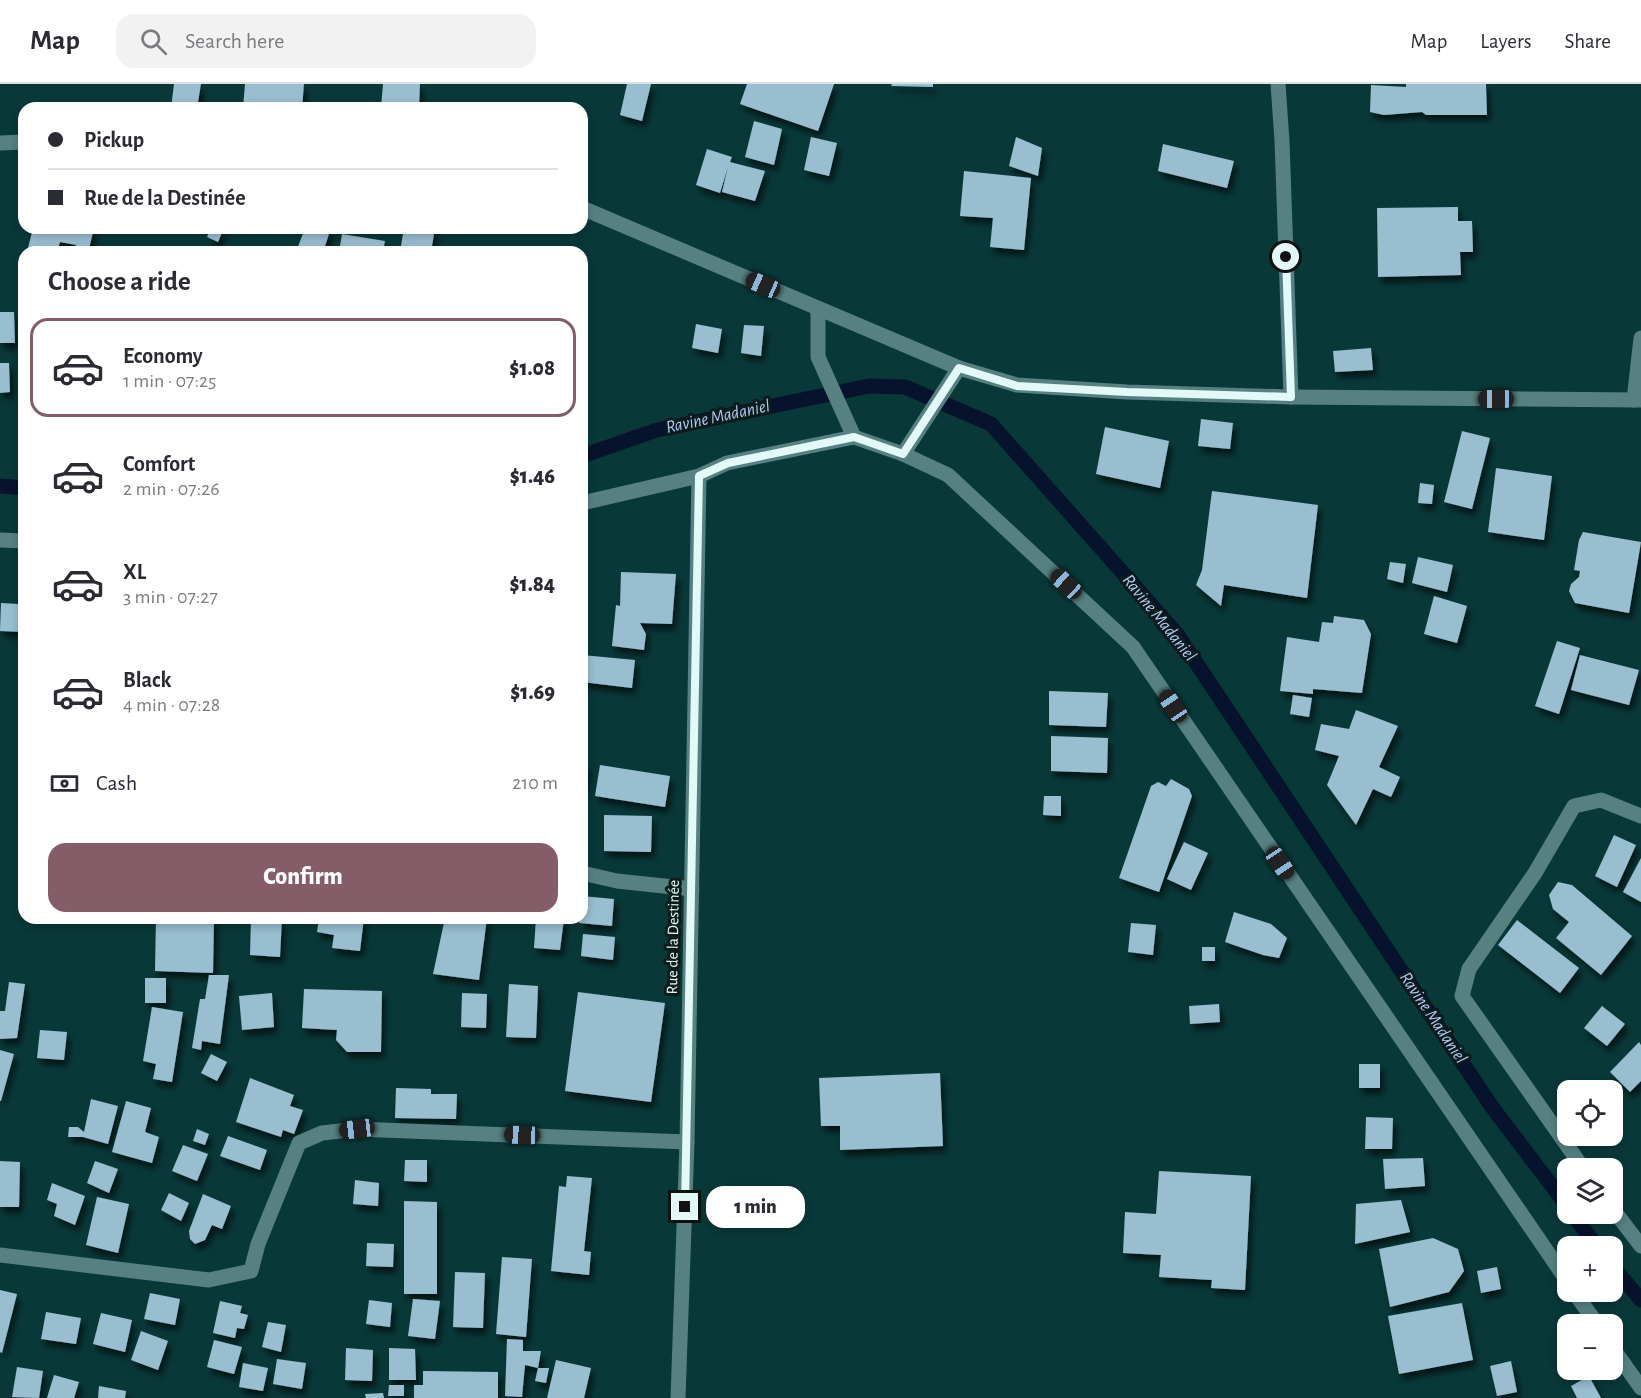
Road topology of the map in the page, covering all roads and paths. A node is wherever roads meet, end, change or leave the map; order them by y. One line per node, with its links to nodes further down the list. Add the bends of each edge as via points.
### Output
1 (1278, 84): 8 (street)
2 (0, 142): 3 (street)
3 (18, 142)
4 (588, 210): 5 (street)
5 (818, 309): 7 (street); 10 (street, via 818,357)
6 (1641, 338): 9 (street)
7 (959, 368): 8 (street, via 1017,386); 11 (street)
8 (1291, 397): 9 (street)
9 (1638, 400)
10 (854, 437): 11 (street); 12 (street, via 728,463)
11 (903, 454): 24 (street, via 948,475 1133,647)
12 (699, 476): 13 (street); 18 (street, Rue de la Destinée)
13 (588, 502)
14 (0, 540): 15 (street)
15 (18, 541)
16 (1641, 816): 20 (street, via 1601,800 1574,806 1535,873 1469,969 1462,996)
17 (588, 874): 18 (street)
18 (692, 890): 19 (street, Rue de la Destinée)
19 (687, 1142): 23 (street, via 357,1129 322,1133 299,1143 251,1271 209,1280); 27 (street, Rue de la Destinée)
20 (1576, 1158)
21 (1623, 1222): 22 (street)
22 (1641, 1246)
23 (0, 1255)
24 (1557, 1266)
25 (1623, 1363): 26 (street)
26 (1641, 1389)
27 (678, 1398)

